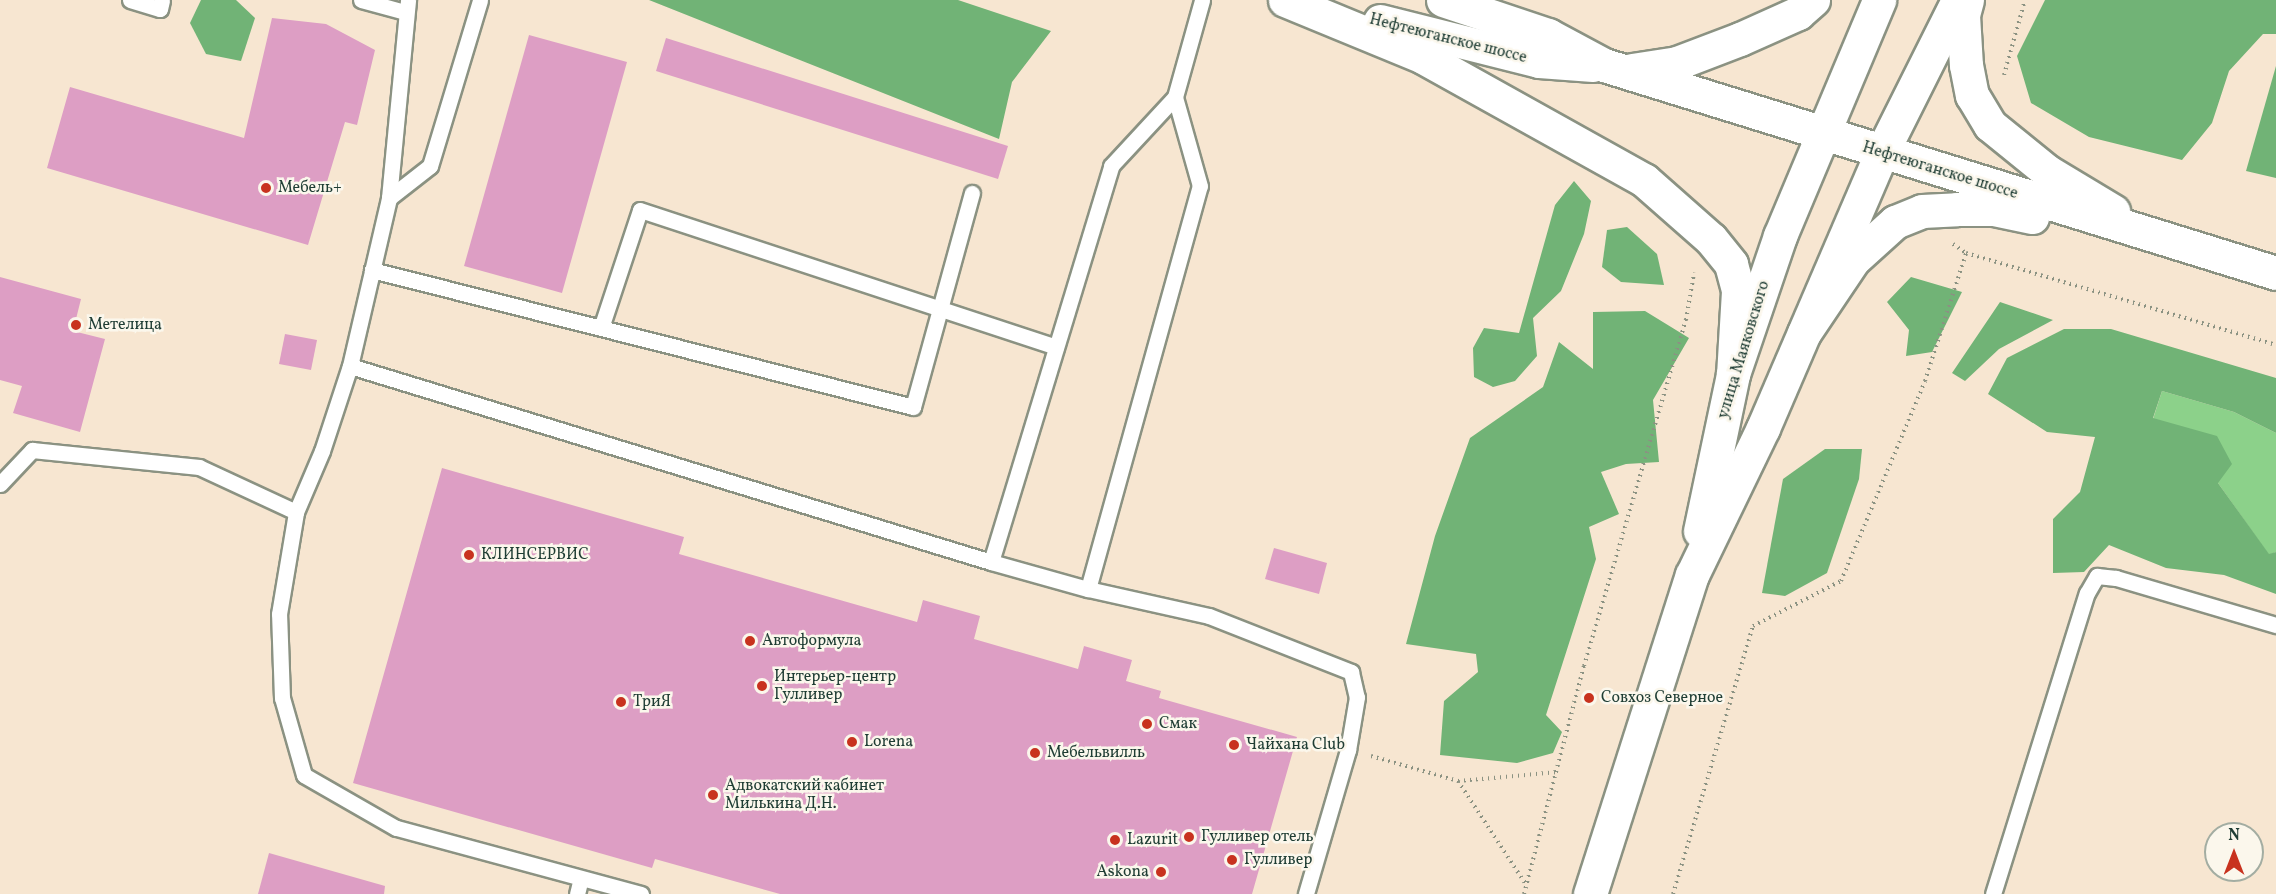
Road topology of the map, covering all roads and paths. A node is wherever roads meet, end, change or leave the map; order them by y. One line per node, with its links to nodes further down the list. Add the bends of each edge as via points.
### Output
1 (130, 0): 2 (lane, via 160,9)
2 (162, 0)
3 (361, 0): 13 (lane)
4 (480, 0): 19 (lane, via 430,166)
5 (1202, 0): 15 (lane)
6 (1285, 0): 29 (main road, via 1423,57 1644,180 1710,239 1731,264 1738,291)
7 (1293, 0): 14 (main road, Нефтеюганское шоссе, via 1539,61)
8 (1443, 0): 14 (main road, Нефтеюганское шоссе, via 1548,35)
9 (1813, 0): 14 (main road, via 1798,13 1677,63)
10 (1880, 0): 16 (main road, улица Маяковского)
11 (1958, 0): 17 (main road, улица Маяковского)
12 (1966, 0): 20 (main road, via 1962,15 1966,65 1972,95 1990,125 2048,172)
13 (407, 6): 19 (lane)
14 (1615, 68): 16 (main road, Нефтеюганское шоссе)
15 (1175, 97): 27 (lane, via 1111,166); 34 (lane, via 1200,186)
16 (1826, 134): 17 (main road, Нефтеюганское шоссе); 29 (main road, улица Маяковского, via 1780,237)
17 (1881, 154): 20 (main road, Нефтеюганское шоссе); 25 (main road, улица Маяковского)
18 (972, 193): 23 (lane)
19 (389, 198): 21 (lane)
20 (2155, 238): 22 (main road, Нефтеюганское шоссе); 25 (main road, via 1994,209 1922,211 1894,222 1853,260)
21 (372, 270): 24 (lane); 28 (lane)
22 (2276, 273)
23 (940, 309): 24 (lane, via 913,407); 24 (lane, via 640,210); 27 (lane)
24 (601, 328)
25 (1804, 333): 33 (main road, улица Маяковского)
26 (2276, 345): 45 (path, via 1966,253 1925,381 1841,581 1753,626)
27 (1056, 346): 32 (lane)
28 (350, 366): 31 (lane); 32 (lane)
29 (1733, 374): 33 (main road, улица Маяковского)
30 (0, 484): 31 (lane, via 32,450 200,467)
31 (296, 512): 39 (lane, via 279,614 282,698 304,775 396,828)
32 (991, 562): 34 (lane)
33 (1692, 575): 44 (main road, улица Маяковского)
34 (1088, 589): 43 (lane, via 1209,616 1351,672 1357,697 1348,750)
35 (2276, 625): 46 (lane, via 2116,578 2097,576 2087,593)
36 (1372, 756): 38 (path)
37 (1559, 772): 38 (path)
38 (1458, 781): 40 (path)
39 (581, 878): 41 (lane); 42 (lane)
40 (1525, 884)
41 (577, 894)
42 (641, 894)
43 (1306, 894)
44 (1590, 894)
45 (1673, 894)
46 (1993, 894)

